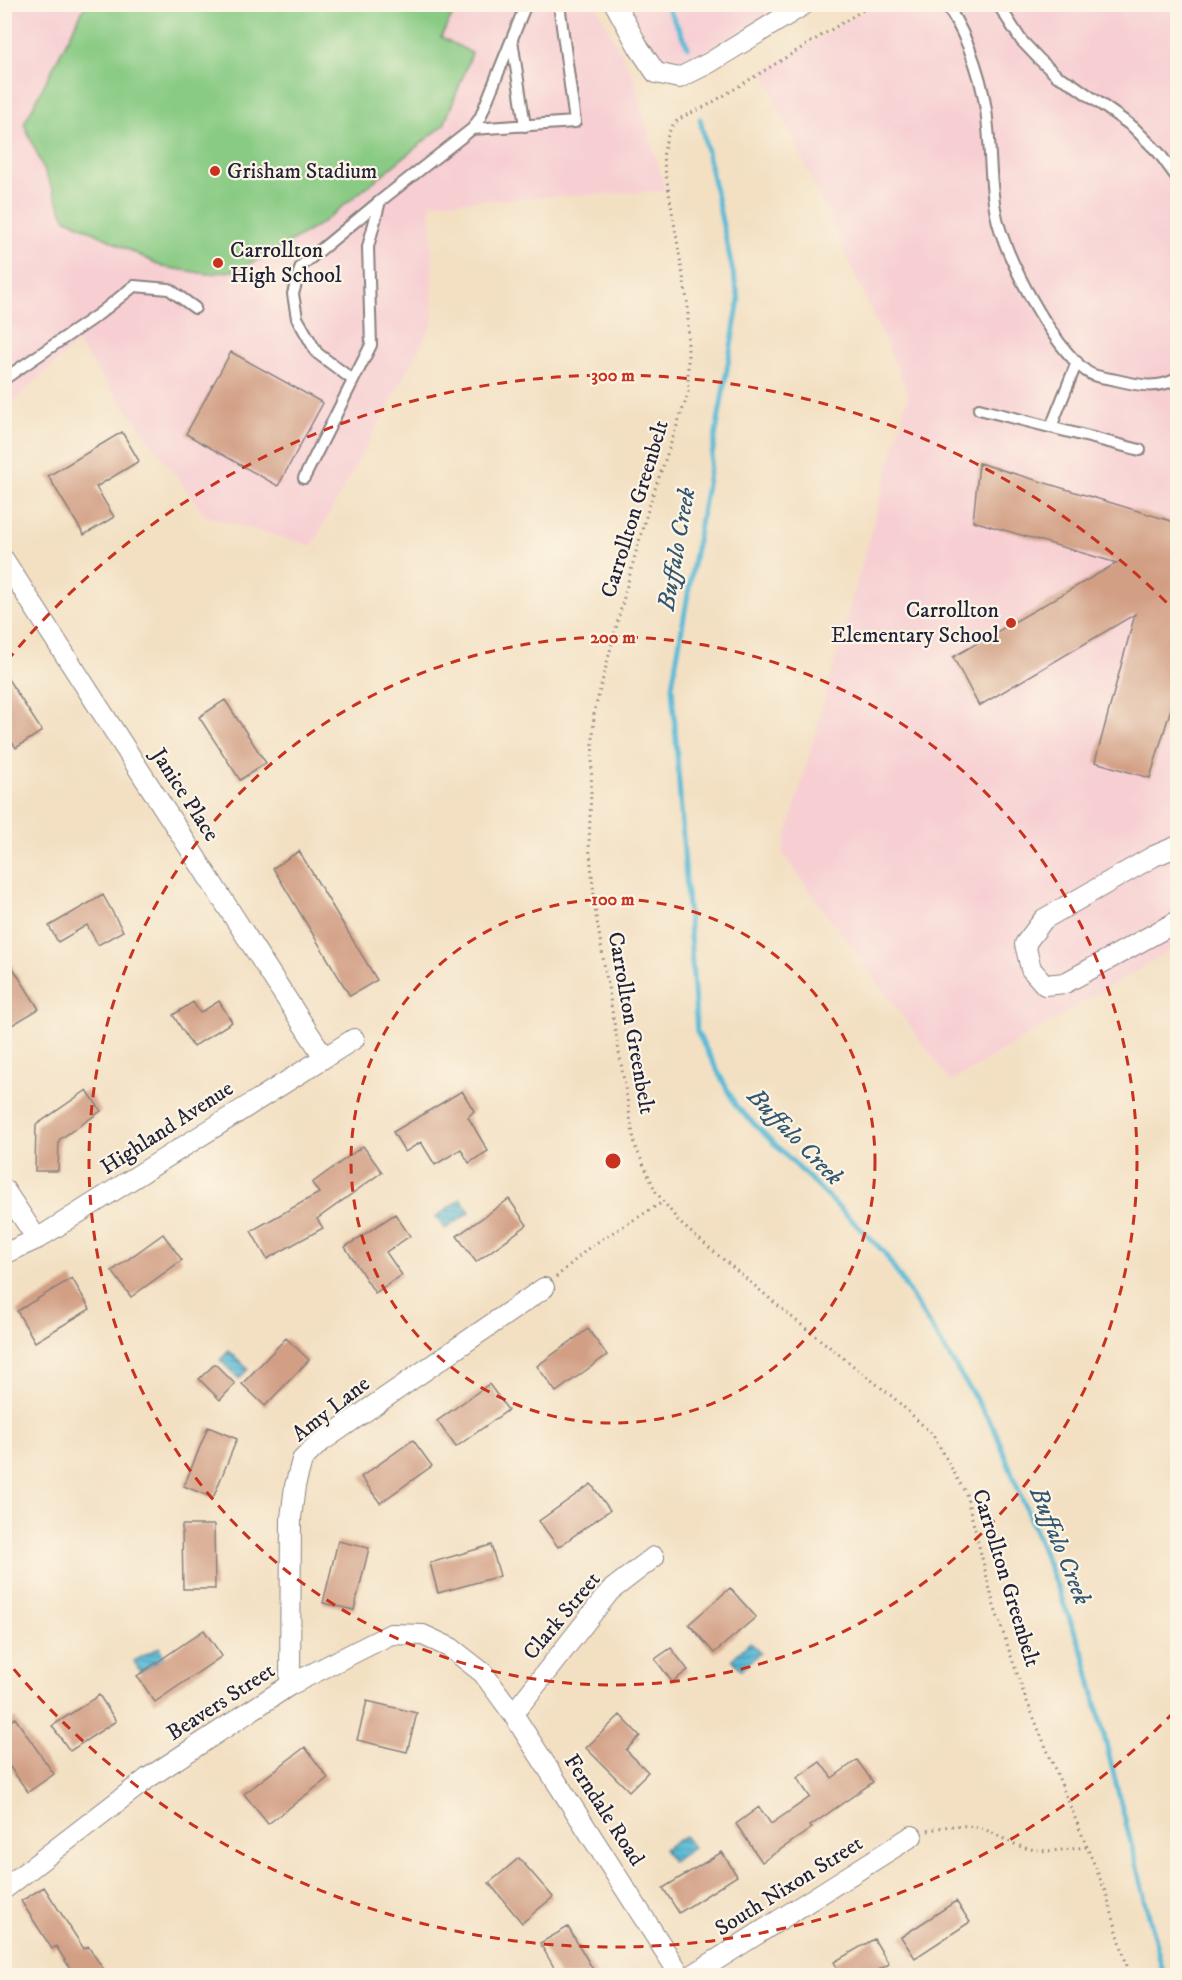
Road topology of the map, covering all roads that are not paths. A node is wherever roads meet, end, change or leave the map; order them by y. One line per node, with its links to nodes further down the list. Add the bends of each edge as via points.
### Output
1 (526, 4): 7 (lane)
2 (559, 4): 8 (lane, via 575,122)
3 (615, 4): 4 (street, via 656,73 679,78)
4 (805, 4)
5 (946, 4): 13 (lane, via 963,32 976,67 1002,237 1050,330)
6 (998, 4): 10 (lane, via 1021,40 1039,59 1057,76 1133,127)
7 (512, 39): 8 (lane); 9 (lane)
8 (525, 126): 9 (lane)
9 (472, 129): 11 (lane)
10 (1178, 179)
11 (380, 201): 16 (lane, via 368,247 371,345); 16 (lane, via 301,266 293,294 297,318 317,352)
12 (195, 308): 15 (lane, via 169,289 134,286)
13 (1077, 362): 14 (lane, via 1087,372 1149,387); 18 (lane)
14 (1178, 378)
15 (4, 379)
16 (353, 380): 20 (lane)
17 (979, 409): 18 (lane)
18 (1051, 427): 19 (lane)
19 (1140, 450)
20 (304, 478)
21 (4, 560): 25 (street, Janice Place)
22 (1178, 846): 23 (street, via 1044,919 1025,944 1031,969 1045,985 1065,983)
23 (1178, 921)
24 (354, 1038): 25 (street, Highland Avenue)
25 (324, 1057): 27 (street, Highland Avenue)
26 (4, 1189): 27 (street)
27 (37, 1239): 28 (street, Highland Avenue)
28 (4, 1254)
29 (544, 1288): 32 (street, Amy Lane, via 318,1444 302,1460 291,1518)
30 (654, 1557): 33 (street, Clark Street, via 610,1591)
31 (483, 1673): 32 (street, Beavers Street, via 452,1648 423,1635 391,1634); 33 (street, Ferndale Road)
32 (290, 1684): 35 (street, Beavers Street, via 148,1778)
33 (513, 1714): 36 (street, Ferndale Road)
34 (912, 1836): 37 (street, South Nixon Street)
35 (4, 1889)
36 (681, 1976)
37 (691, 1976)

